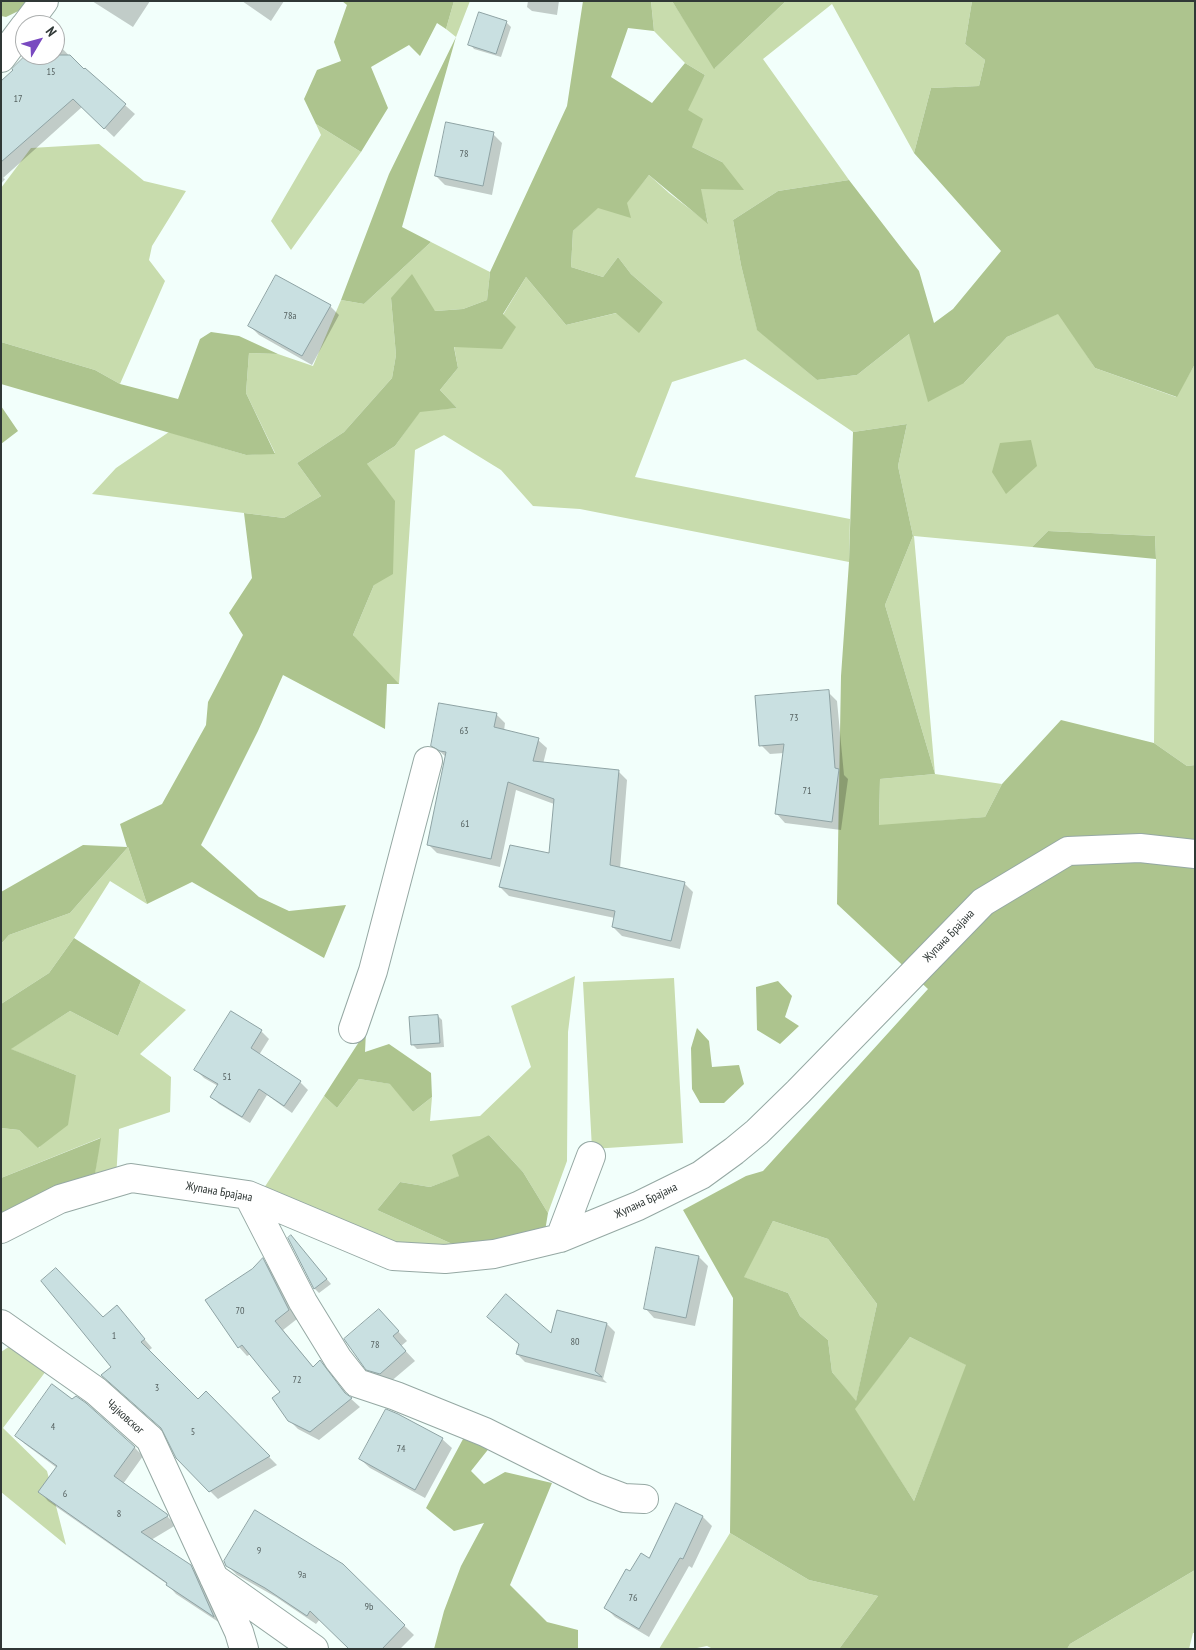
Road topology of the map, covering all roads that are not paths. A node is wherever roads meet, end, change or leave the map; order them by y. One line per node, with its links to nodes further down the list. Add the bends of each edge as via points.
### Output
1 (44, 1): 2 (street)
2 (33, 15)
3 (15, 39): 4 (street)
4 (1, 58)
5 (428, 761): 7 (street, via 373,971)
6 (1195, 854): 11 (street, Жупана Брајана, via 1140,848 1068,851 983,902 742,1145 701,1174 638,1206)
7 (353, 1029)
8 (591, 1156): 11 (street)
9 (248, 1194): 10 (street, Жупана Брајана, via 130,1178 60,1198); 11 (street, Жупана Брајана, via 393,1256 445,1259 494,1254); 13 (street, via 303,1302 357,1383 486,1432 595,1487 624,1498)
10 (1, 1229)
11 (560, 1238)
12 (1, 1324): 14 (street, Чајковског, via 96,1391 150,1439)
13 (644, 1498)
14 (213, 1577): 15 (street, Чајковског); 16 (street, Чајковског)
15 (244, 1649)
16 (314, 1649)

